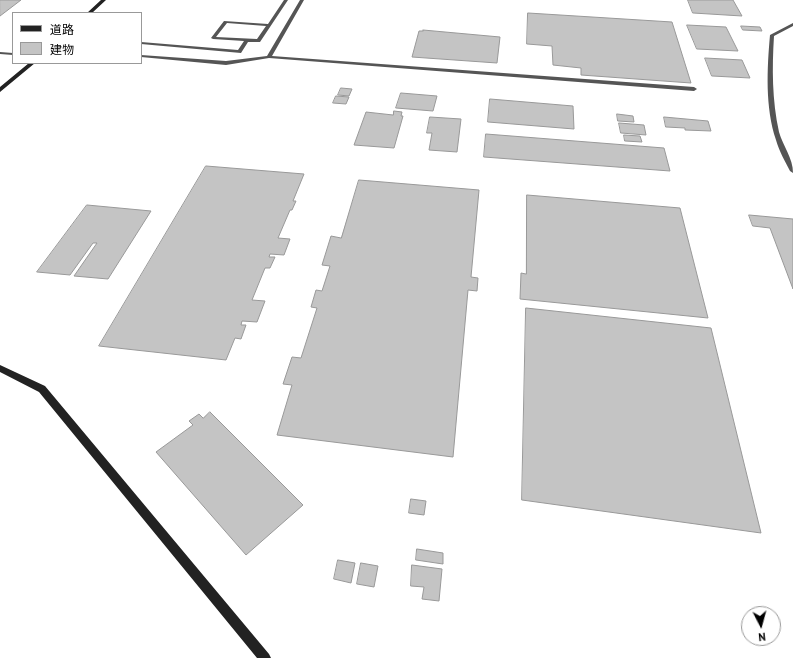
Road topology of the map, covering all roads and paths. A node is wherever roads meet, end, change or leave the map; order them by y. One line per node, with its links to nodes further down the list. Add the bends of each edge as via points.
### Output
1 (104, 0): 4 (street)
2 (286, 0): 6 (street)
3 (302, 0): 12 (street)
4 (90, 12)
5 (793, 24): 16 (street, via 772,35 769,71 777,136)
6 (269, 25): 7 (street, via 258,41); 7 (street, via 226,22 213,38)
7 (247, 40): 8 (street, via 239,52)
8 (142, 43)
9 (0, 53): 10 (street)
10 (12, 54)
11 (142, 56): 12 (street, via 226,63)
12 (269, 57): 14 (street)
13 (31, 64): 15 (street)
14 (694, 89)
15 (0, 90)
16 (793, 171)
17 (0, 368): 18 (street, via 42,389)
18 (265, 658)

